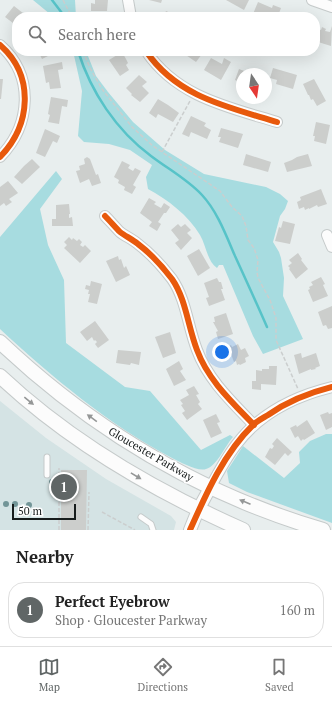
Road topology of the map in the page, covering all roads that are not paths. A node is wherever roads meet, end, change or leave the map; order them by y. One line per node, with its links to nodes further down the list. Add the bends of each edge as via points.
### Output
1 (128, 0): 4 (street)
2 (312, 0): 3 (street)
3 (332, 7)
4 (130, 12)
5 (0, 45): 8 (street, via 18,69 25,102 19,131)
6 (150, 56): 7 (street, via 166,75 194,94)
7 (277, 122)
8 (0, 157)
9 (106, 216): 15 (street, via 120,232 152,256 172,279 182,300 198,352 209,373)
10 (327, 235): 11 (street)
11 (332, 247)
12 (0, 342): 18 (main road, Gloucester Parkway, one-way to 12, via 142,451 95,421 53,389)
13 (0, 376): 19 (main road, one-way to 19, via 101,455)
14 (332, 387): 15 (street, via 301,396 276,409)
15 (254, 425): 18 (street, via 236,444)
16 (47, 457): 17 (lane)
17 (47, 475)
18 (210, 488): 19 (street); 24 (main road, Gloucester Parkway, one-way to 18)
19 (198, 510): 22 (street); 23 (main road)
20 (141, 517): 21 (lane, via 151,524)
21 (153, 530)
22 (190, 530)
23 (243, 530)
24 (323, 530)

